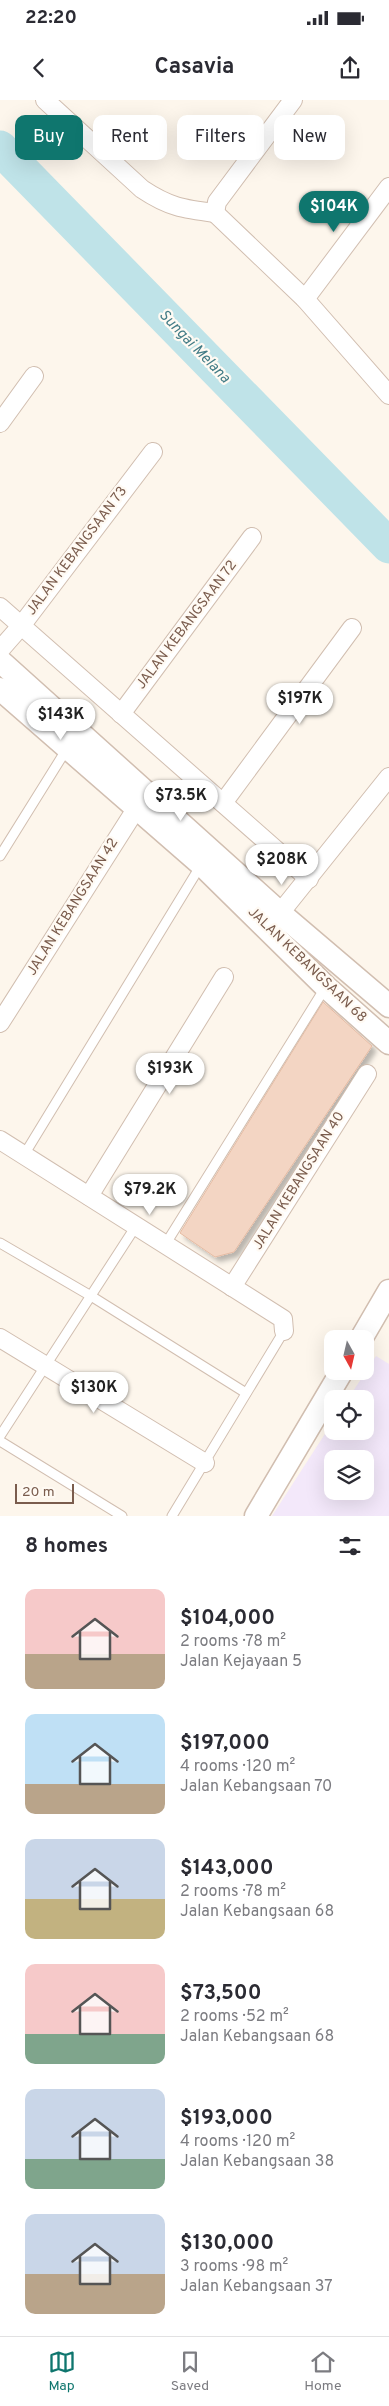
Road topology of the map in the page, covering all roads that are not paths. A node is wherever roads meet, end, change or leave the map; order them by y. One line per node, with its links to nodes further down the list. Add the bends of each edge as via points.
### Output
1 (45, 100): 4 (street, via 153,197 178,208)
2 (293, 100): 4 (street, via 217,202)
3 (389, 187): 5 (street)
4 (215, 212): 5 (street)
5 (306, 299): 7 (street)
6 (34, 376): 8 (street)
7 (389, 395)
8 (0, 423)
9 (153, 452): 12 (street, JALAN KEBANGSAAN 73)
10 (252, 537): 17 (street, JALAN KEBANGSAAN 72)
11 (0, 607): 12 (street)
12 (21, 626): 14 (street, JALAN KEBANGSAAN 73); 17 (street)
13 (352, 628): 21 (street)
14 (0, 650)
15 (0, 661): 20 (street, JALAN KEBANGSAAN 68)
16 (0, 689): 18 (street, JALAN KEBANGSAAN 68)
17 (121, 714): 21 (street)
18 (68, 747): 20 (street, JALAN KEBANGSAAN 68); 22 (lane)
19 (389, 777): 24 (street)
20 (142, 800): 23 (street, JALAN KEBANGSAAN 68); 25 (street, JALAN KEBANGSAAN 68); 29 (street, JALAN KEBANGSAAN 42)
21 (223, 802): 24 (street)
22 (0, 856)
23 (202, 865): 25 (street, JALAN KEBANGSAAN 68); 33 (lane)
24 (309, 879): 25 (street)
25 (274, 921): 27 (street, JALAN KEBANGSAAN 68); 28 (street, JALAN KEBANGSAAN 68)
26 (224, 977): 34 (street)
27 (326, 987): 30 (street, JALAN KEBANGSAAN 68); 37 (lane)
28 (389, 1006)
29 (0, 1023)
30 (389, 1042)
31 (367, 1074): 38 (street, JALAN KEBANGSAAN 40)
32 (0, 1140): 33 (street)
33 (24, 1155): 34 (street)
34 (89, 1196): 35 (street)
35 (136, 1226): 37 (street); 40 (lane)
36 (0, 1242): 40 (lane)
37 (165, 1245): 38 (street)
38 (232, 1287): 41 (street, via 283,1320)
39 (389, 1291): 42 (street)
40 (91, 1296): 44 (lane); 46 (lane)
41 (285, 1328): 46 (lane)
42 (366, 1330)
43 (0, 1338): 44 (street)
44 (46, 1366): 47 (lane); 49 (street)
45 (337, 1380): 52 (street)
46 (246, 1393): 49 (lane)
47 (0, 1436)
48 (0, 1441): 50 (lane)
49 (205, 1463): 51 (lane)
50 (122, 1516)
51 (172, 1516)
52 (256, 1516)

